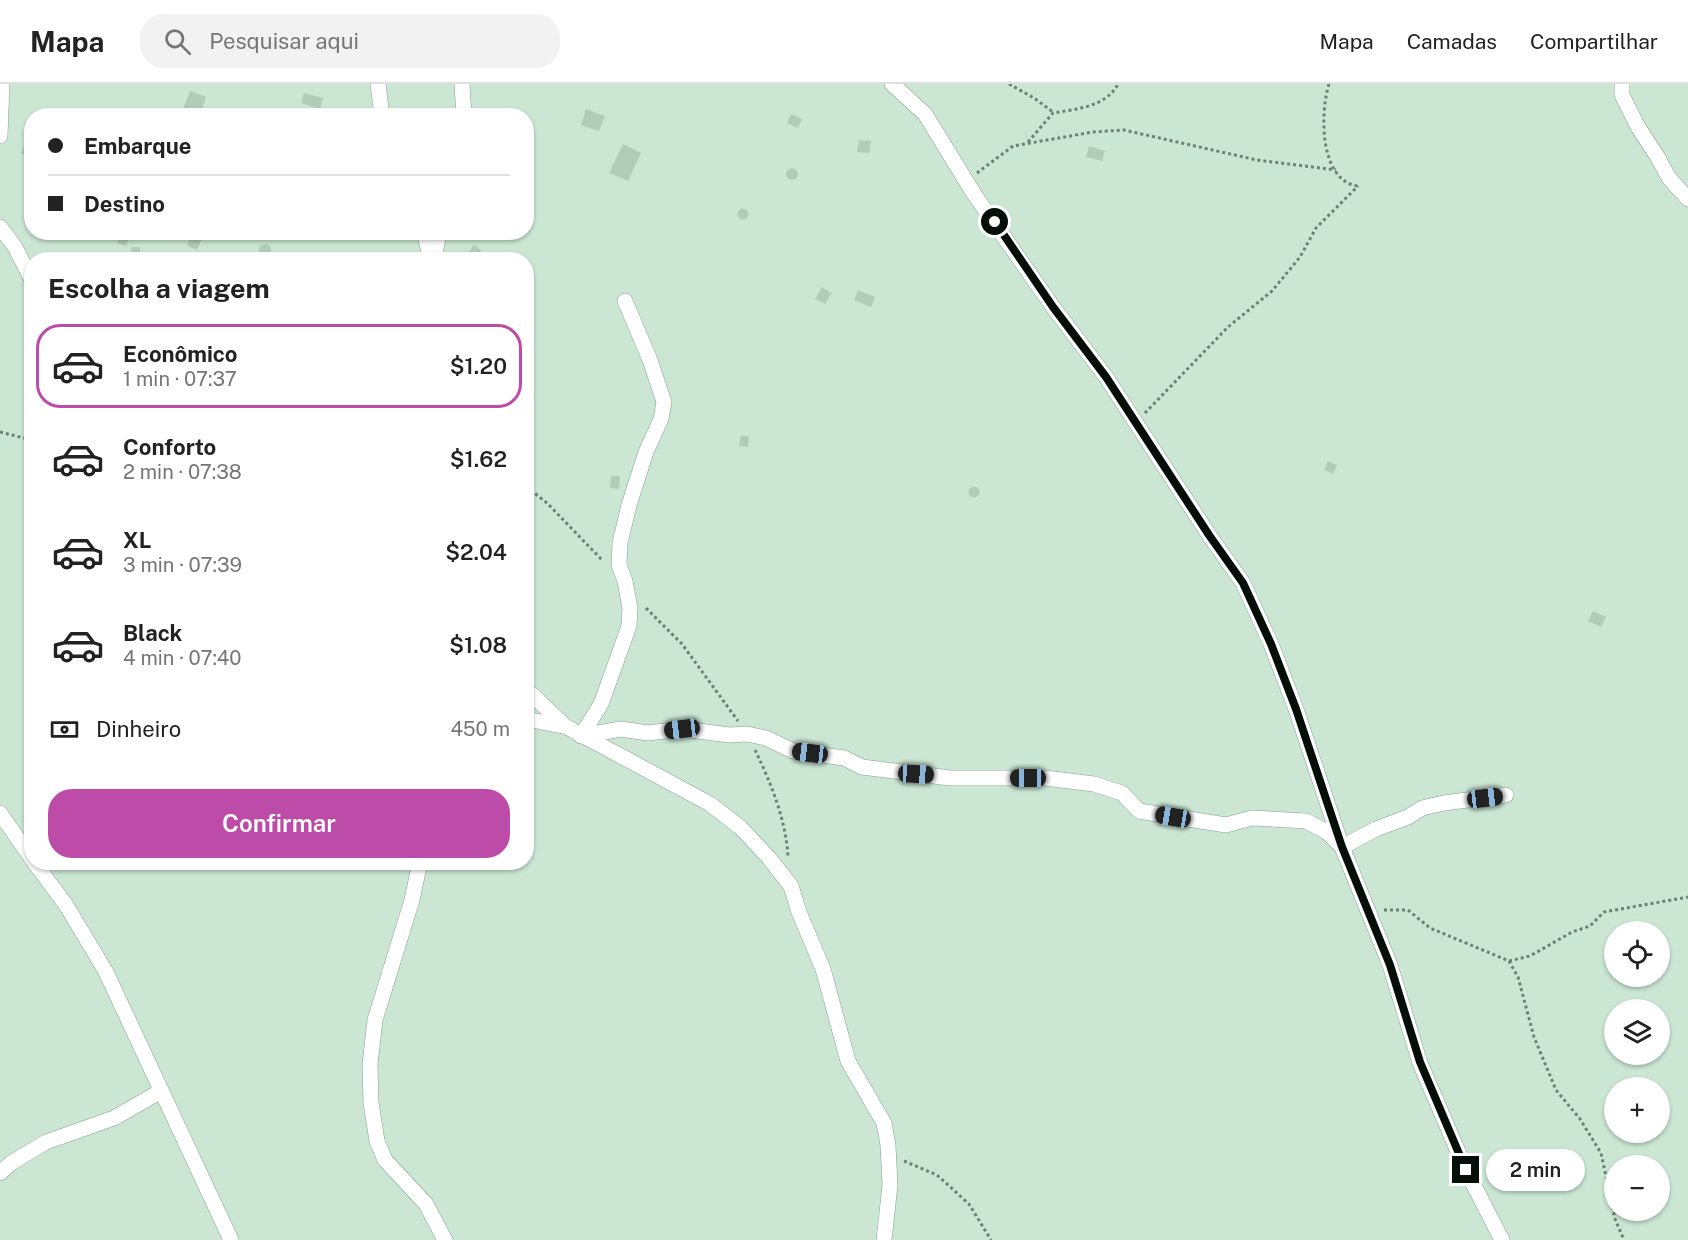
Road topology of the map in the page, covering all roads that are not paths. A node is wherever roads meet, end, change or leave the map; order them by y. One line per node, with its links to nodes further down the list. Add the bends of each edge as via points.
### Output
1 (2, 84): 8 (street)
2 (378, 84): 6 (street)
3 (462, 84): 7 (street)
4 (892, 84): 19 (street, via 925,114 1243,583 1292,698)
5 (1622, 84): 9 (street, via 1622,95 1638,127 1669,178)
6 (381, 108)
7 (464, 108)
8 (0, 136)
9 (1688, 199)
10 (0, 227): 11 (street)
11 (24, 264)
12 (626, 301): 16 (street, via 664,402 629,505 621,543 619,565 630,608 629,626 601,704)
13 (534, 697): 15 (street)
14 (534, 720): 15 (street)
15 (565, 726): 16 (street)
16 (581, 736): 19 (street, via 621,729 747,734 793,751 844,758 862,767 895,773 950,778 1045,778 1094,784 1122,793 1139,811 1226,825 1252,818 1306,821 1327,832); 27 (street, via 710,804 741,828 791,886 823,969 848,1061 884,1123 890,1185)
17 (1506, 795): 19 (street, via 1422,808)
18 (0, 813): 20 (street)
19 (1342, 847): 28 (street, via 1390,965 1420,1062 1466,1170)
20 (24, 848)
21 (40, 870): 23 (street, via 101,962)
22 (418, 870): 26 (street, via 375,1020 371,1103 377,1141 385,1160 426,1204)
23 (161, 1091): 24 (street, via 114,1118 46,1142); 25 (street)
24 (0, 1173)
25 (231, 1240)
26 (445, 1240)
27 (884, 1240)
28 (1502, 1240)

